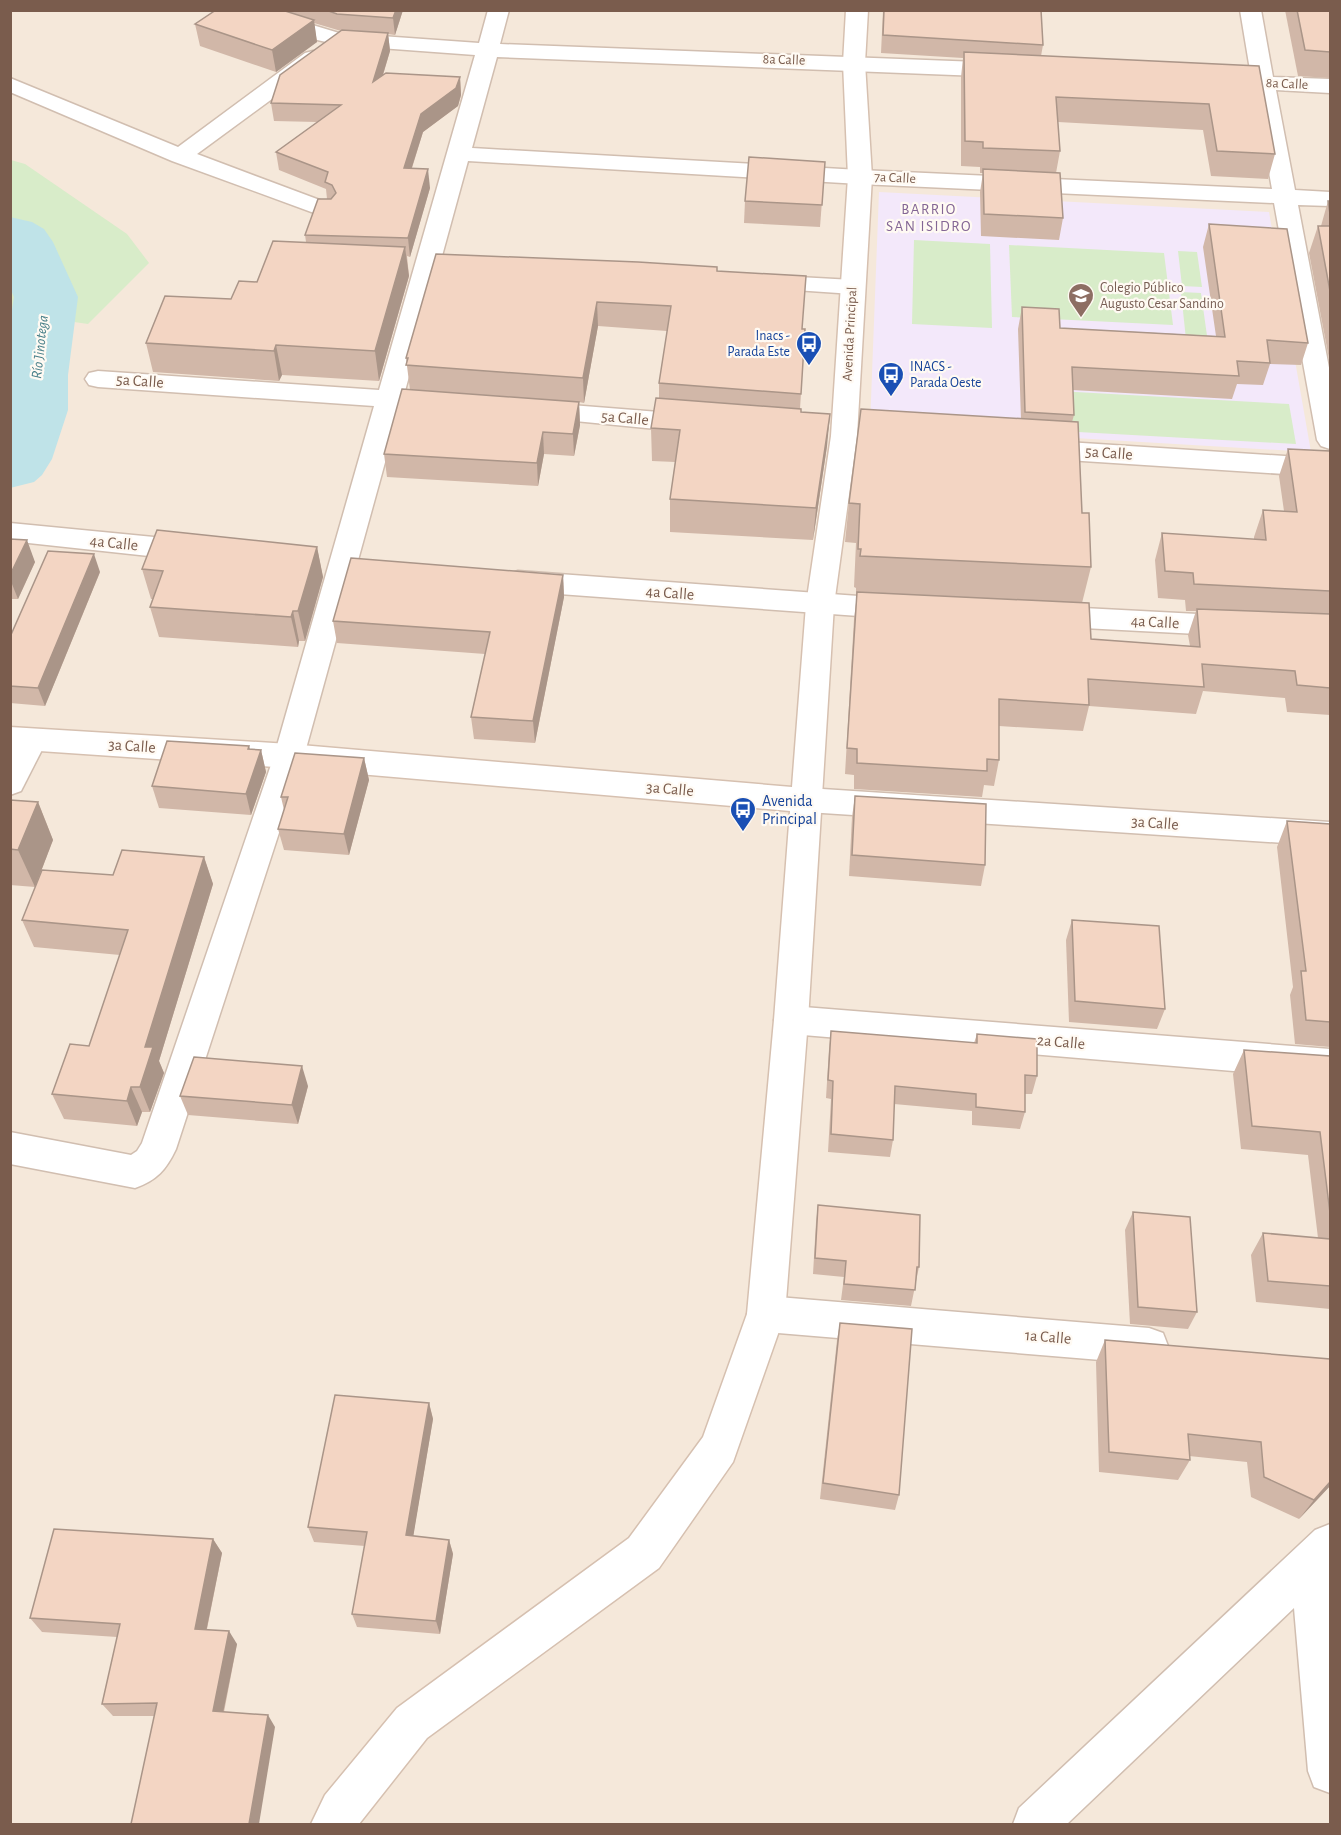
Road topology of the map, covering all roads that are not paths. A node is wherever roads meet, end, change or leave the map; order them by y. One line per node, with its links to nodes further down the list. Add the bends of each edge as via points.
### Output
1 (241, 10): 5 (street, 8a Calle)
2 (499, 10): 6 (street)
3 (857, 10): 7 (street, Avenida Principal)
4 (1250, 10): 10 (street)
5 (339, 39): 6 (street, 8a Calle); 14 (street)
6 (489, 50): 7 (street, 8a Calle); 13 (street)
7 (854, 63): 8 (street, 8a Calle); 15 (street, Avenida Principal)
8 (1022, 71)
9 (1197, 80): 10 (street, 8a Calle)
10 (1264, 83): 12 (street, 8a Calle); 16 (street)
11 (10, 84): 14 (street)
12 (1330, 86)
13 (460, 154): 15 (street, 7a Calle); 23 (street)
14 (180, 156): 18 (street)
15 (860, 177): 16 (street, 7a Calle); 20 (street, Avenida Principal)
16 (1285, 198): 17 (street, 7a Calle); 21 (street)
17 (1330, 200)
18 (325, 210)
19 (734, 281): 20 (street)
20 (853, 287): 27 (street, Avenida Principal)
21 (1319, 318): 29 (street)
22 (98, 379): 23 (street, 5a Calle)
23 (389, 398): 24 (street, 5a Calle); 40 (street)
24 (439, 402)
25 (509, 408): 26 (street, 5a Calle)
26 (718, 425)
27 (833, 435): 28 (street); 35 (street, Avenida Principal)
28 (872, 438)
29 (1330, 440)
30 (1015, 447): 31 (street, 5a Calle)
31 (1330, 468)
32 (10, 532): 33 (street, 4a Calle)
33 (225, 555)
34 (494, 579): 35 (street, 4a Calle)
35 (820, 605): 36 (street, 4a Calle); 42 (street, Avenida Principal)
36 (932, 610)
37 (1014, 615): 38 (street, 4a Calle)
38 (1260, 627)
39 (21, 739): 40 (street, 3a Calle); 41 (street)
40 (289, 756): 42 (street, 3a Calle); 46 (street, via 158,1149 150,1162 135,1172)
41 (10, 783)
42 (807, 800): 43 (street, 3a Calle); 44 (street, Avenida Principal)
43 (1330, 834)
44 (791, 1020): 45 (street, 2a Calle); 47 (street, Avenida Principal)
45 (1330, 1064)
46 (10, 1148)
47 (766, 1314): 48 (street, 1a Calle); 51 (street, Avenida Principal, via 719,1448 644,1553 412,1723)
48 (1178, 1348)
49 (1321, 1555): 50 (street); 52 (street)
50 (1330, 1771)
51 (333, 1824)
52 (1035, 1824)

